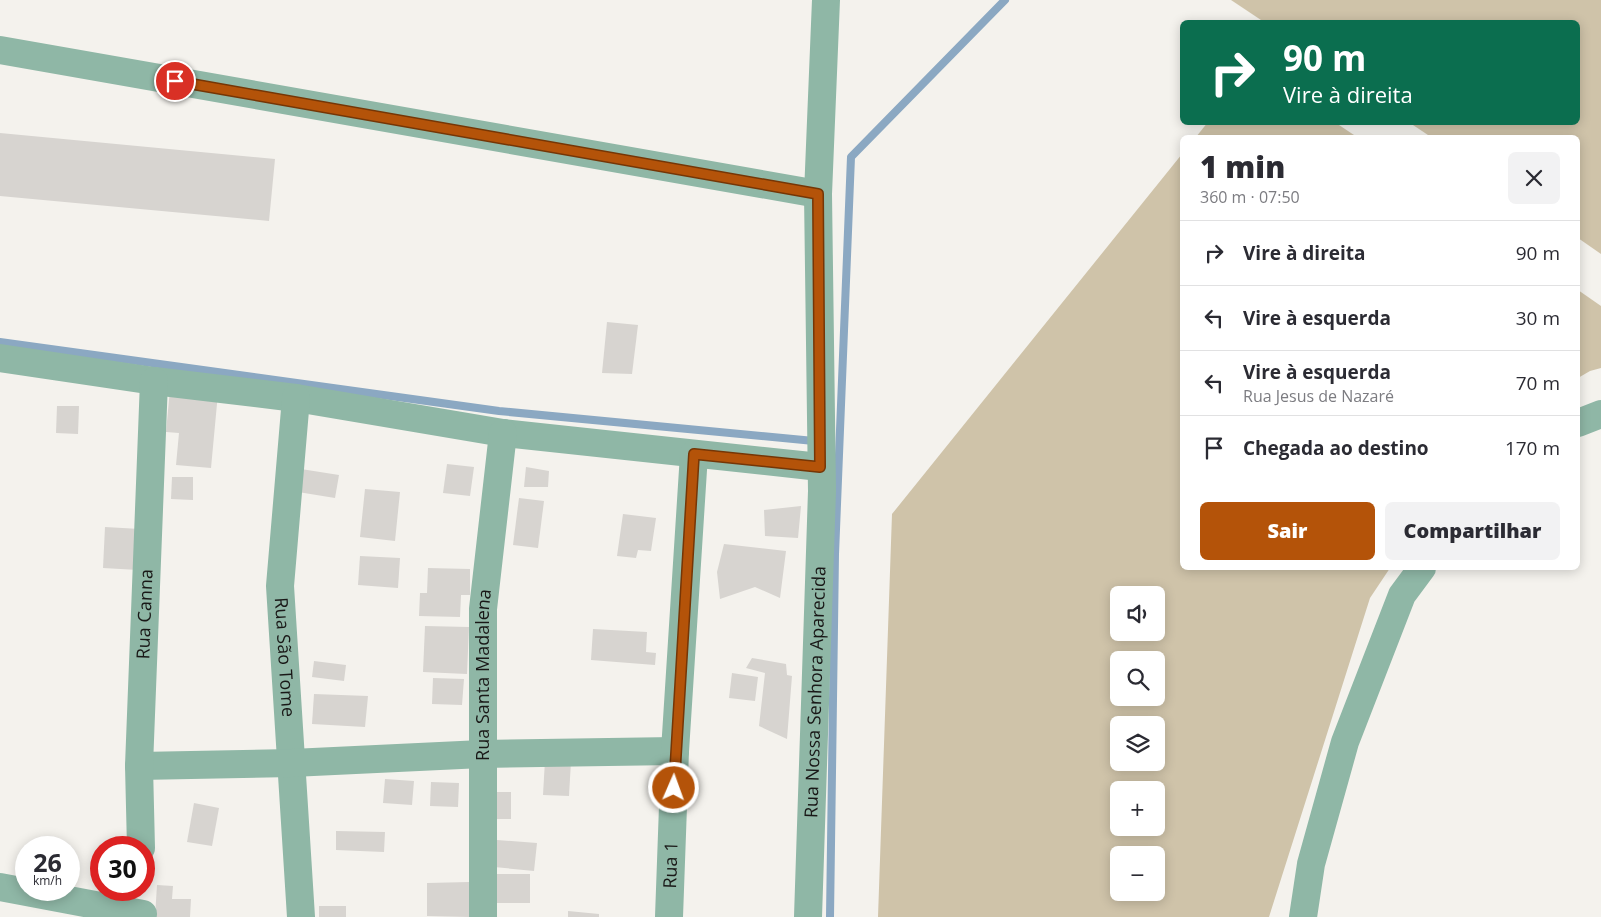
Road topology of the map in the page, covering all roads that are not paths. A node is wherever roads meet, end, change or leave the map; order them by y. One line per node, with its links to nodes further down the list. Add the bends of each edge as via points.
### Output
1 (826, 0): 3 (street, Rua Nossa Senhora Aparecida)
2 (0, 50): 3 (street)
3 (818, 194): 11 (street, Rua Nossa Senhora Aparecida)
4 (0, 358): 5 (street)
5 (154, 381): 6 (street); 16 (street, Rua Canna)
6 (296, 398): 9 (street); 15 (street, Rua São Tome, via 280,586)
7 (1601, 414): 8 (street)
8 (1580, 422)
9 (503, 433): 10 (street); 14 (street, Rua Santa Madalena, via 483,609)
10 (694, 454): 11 (street); 13 (street, Rua 1)
11 (820, 467): 23 (street, Rua Nossa Senhora Aparecida, via 822,490)
12 (1421, 570): 24 (street, via 1402,595 1345,742 1311,864)
13 (675, 750): 14 (street); 22 (street, Rua 1)
14 (482, 754): 15 (street); 21 (street, Rua Santa Madalena)
15 (292, 763): 16 (street); 20 (street, Rua São Tome)
16 (139, 766): 17 (street, Rua Canna)
17 (141, 836)
18 (0, 886): 19 (street)
19 (142, 907)
20 (301, 917)
21 (483, 917)
22 (669, 917)
23 (808, 917)
24 (1303, 917)

